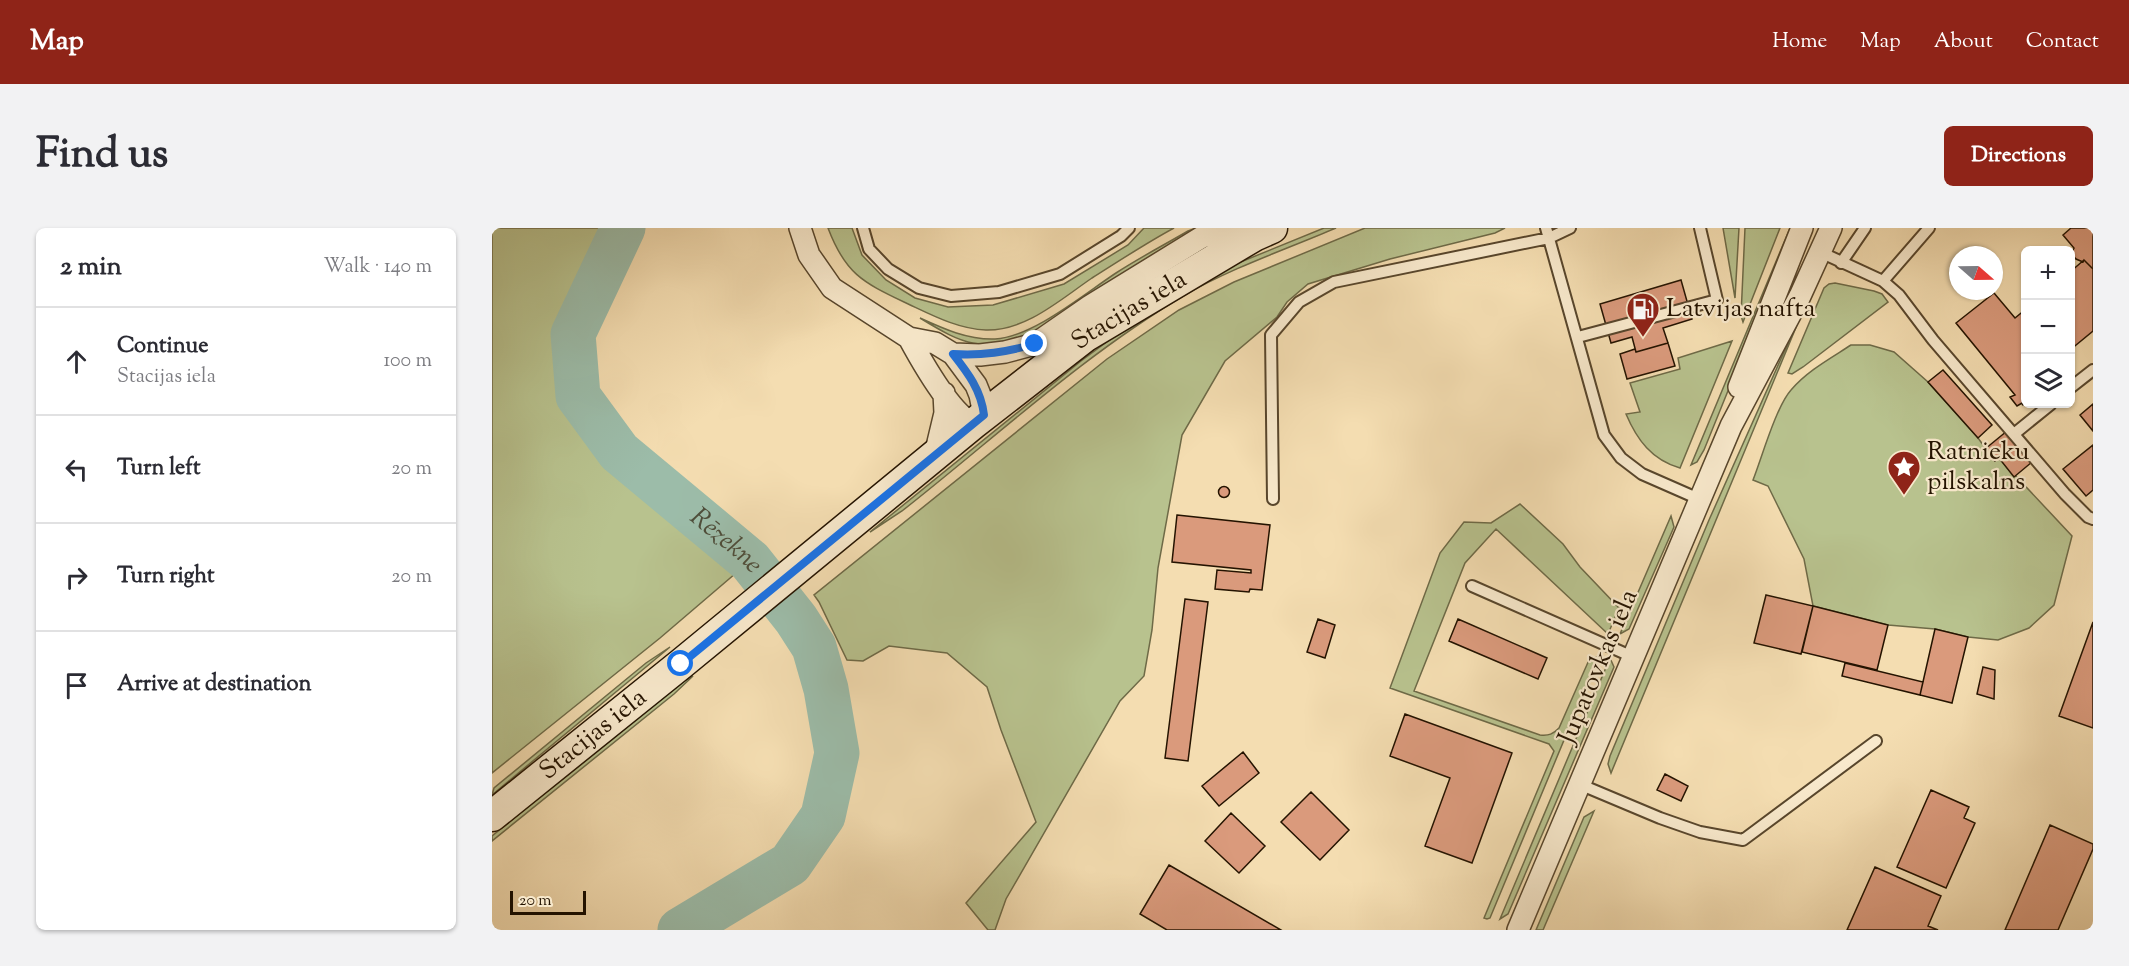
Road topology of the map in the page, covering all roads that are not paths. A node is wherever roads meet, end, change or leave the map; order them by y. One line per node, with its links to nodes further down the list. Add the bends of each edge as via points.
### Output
1 (800, 228): 17 (street, via 809,255 832,288)
2 (863, 228): 3 (lane, via 869,249 888,269 919,288 951,296 999,292 1060,274)
3 (1129, 228)
4 (1570, 228): 12 (lane)
5 (1700, 228): 16 (lane, via 1718,300)
6 (1802, 228): 24 (street, Jupatovkas iela, via 1734,400)
7 (1812, 228): 13 (street, via 1812,248)
8 (1830, 228): 13 (street, Jupatovkas iela)
9 (1865, 228): 14 (lane)
10 (1929, 228): 15 (lane)
11 (1263, 232): 18 (street, via 1223,232 1202,237 1035,344 1005,352); 23 (main road, Stacijas iela, via 1086,336)
12 (1548, 233): 16 (lane); 27 (lane, via 1334,282 1299,302 1271,335)
13 (1820, 252): 14 (lane); 24 (street, Jupatovkas iela)
14 (1841, 262): 15 (lane)
15 (1883, 281): 25 (lane, via 1899,295)
16 (1578, 337): 28 (lane, via 1609,443 1642,474)
17 (909, 338): 18 (street, via 935,343); 21 (street)
18 (953, 354): 23 (street, via 981,395)
19 (2093, 370): 20 (lane)
20 (2075, 384)
21 (944, 393): 23 (street, via 964,419); 26 (street, via 945,413)
22 (2046, 408): 25 (lane)
23 (979, 419): 26 (main road, Stacijas iela)
24 (1731, 426): 28 (street, Jupatovkas iela)
25 (2014, 434): 29 (lane, via 2065,494)
26 (935, 455): 34 (main road, Stacijas iela)
27 (1273, 499)
28 (1699, 499): 31 (street, Jupatovkas iela)
29 (2093, 519)
30 (1473, 586): 31 (lane)
31 (1633, 657): 33 (street, Jupatovkas iela)
32 (1876, 741): 33 (lane, via 1743,840 1700,832)
33 (1579, 784): 35 (street, Jupatovkas iela)
34 (492, 816)
35 (1518, 930)

